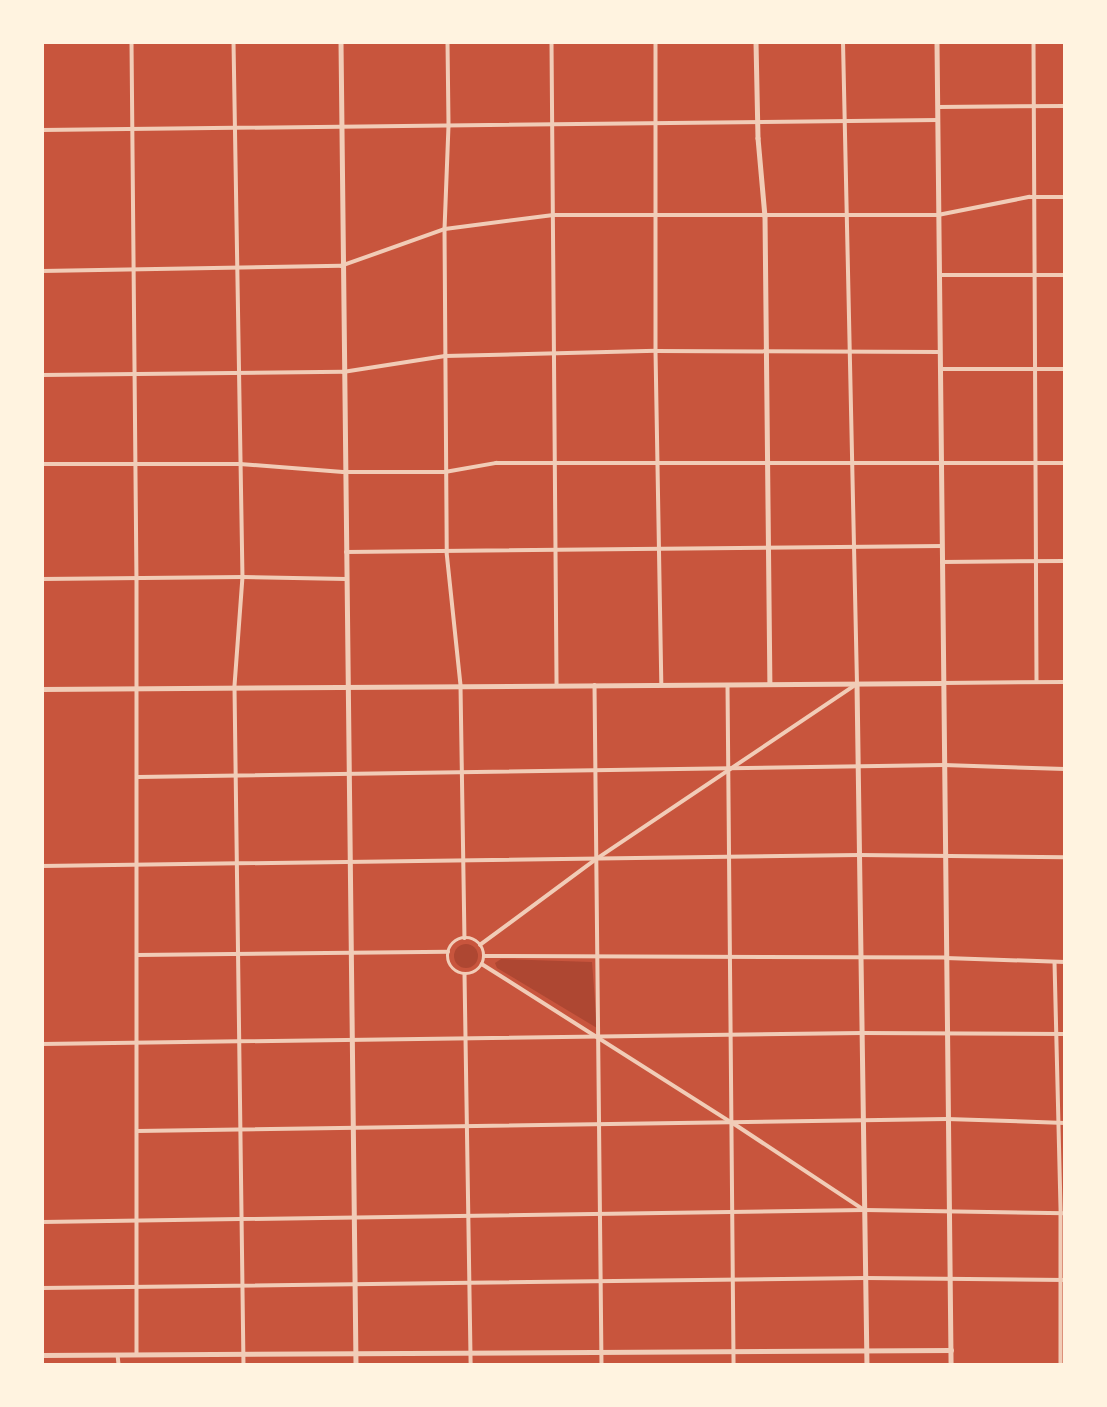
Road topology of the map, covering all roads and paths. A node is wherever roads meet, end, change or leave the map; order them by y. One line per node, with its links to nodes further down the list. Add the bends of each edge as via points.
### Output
1 (132, 42): 22 (street)
2 (234, 42): 21 (street)
3 (341, 42): 19 (street)
4 (447, 42): 20 (street)
5 (552, 42): 17 (street)
6 (656, 42): 18 (street)
7 (756, 42): 16 (street)
8 (843, 42): 15 (street)
9 (937, 42): 13 (street)
10 (1034, 42): 11 (street)
11 (1034, 106): 12 (street); 13 (street); 24 (street)
12 (1065, 106)
13 (937, 107): 14 (street)
14 (938, 120): 15 (street); 30 (street)
15 (844, 122): 16 (street); 29 (street)
16 (758, 123): 18 (street); 28 (street)
17 (554, 124): 18 (street); 20 (street); 27 (street)
18 (657, 124): 26 (street)
19 (340, 125): 20 (street); 21 (street); 33 (street)
20 (449, 126): 31 (street)
21 (236, 127): 22 (street); 32 (street)
22 (132, 129): 23 (street); 34 (street)
23 (42, 130)
24 (1035, 197): 25 (street); 30 (street); 37 (street)
25 (1065, 197)
26 (657, 214): 27 (street); 28 (street); 39 (street)
27 (553, 215): 31 (street); 42 (street)
28 (765, 215): 29 (street); 43 (street)
29 (848, 215): 30 (street); 40 (street)
30 (938, 215): 36 (street)
31 (445, 229): 33 (street); 44 (street)
32 (236, 266): 33 (street); 34 (street); 48 (street)
33 (341, 266): 49 (street)
34 (135, 268): 35 (street); 50 (street)
35 (42, 271)
36 (939, 275): 37 (street); 41 (street)
37 (1036, 275): 38 (street); 46 (street)
38 (1065, 275)
39 (656, 351): 42 (street); 43 (street); 52 (street)
40 (852, 352): 41 (street); 43 (street); 53 (street)
41 (940, 352): 45 (street)
42 (554, 353): 44 (street); 56 (street)
43 (767, 353): 54 (street)
44 (446, 356): 49 (street); 63 (street)
45 (940, 369): 46 (street); 57 (street)
46 (1036, 369): 47 (street); 58 (street)
47 (1065, 369)
48 (240, 372): 49 (street); 50 (street); 61 (street)
49 (343, 372): 62 (street)
50 (136, 373): 51 (street); 55 (street)
51 (42, 375)
52 (660, 461): 54 (street); 56 (street); 67 (street)
53 (852, 461): 54 (street); 57 (street); 65 (street)
54 (769, 462): 66 (street)
55 (136, 463): 60 (street); 61 (street); 76 (street)
56 (554, 463): 63 (street, via 491,463); 70 (street)
57 (941, 463): 58 (street); 64 (street)
58 (1037, 463): 59 (street); 71 (street)
59 (1065, 463)
60 (42, 464)
61 (240, 464): 62 (street); 74 (street)
62 (344, 472): 63 (street); 68 (street)
63 (445, 472): 69 (street)
64 (942, 546): 65 (street); 73 (street)
65 (856, 548): 66 (street); 83 (street)
66 (770, 550): 67 (street); 82 (street)
67 (659, 551): 70 (street); 86 (street)
68 (345, 552): 69 (street); 77 (street)
69 (447, 552): 70 (street); 87 (street)
70 (556, 552): 84 (street)
71 (1038, 561): 72 (street); 73 (street); 78 (street)
72 (1065, 561)
73 (942, 562): 80 (street)
74 (243, 576): 76 (street); 77 (street); 88 (street)
75 (42, 579): 76 (street)
76 (138, 579): 91 (street)
77 (346, 579): 89 (street)
78 (1037, 682): 79 (street); 80 (street)
79 (1065, 682)
80 (943, 683): 83 (street); 92 (street)
81 (728, 684): 82 (street); 86 (street); 94 (street)
82 (769, 684): 83 (street)
83 (857, 684): 93 (street); 94 (street)
84 (557, 685): 85 (street); 87 (street)
85 (595, 685): 86 (street); 96 (street)
86 (662, 685)
87 (461, 686): 89 (street); 97 (street)
88 (235, 687): 89 (street); 91 (street); 100 (street)
89 (349, 688): 98 (street)
90 (42, 689): 91 (street)
91 (137, 689): 99 (street)
92 (944, 765): 93 (street); 95 (street); 102 (street)
93 (859, 767): 94 (street); 101 (street)
94 (728, 769): 96 (street); 103 (street); 105 (street)
95 (1065, 769)
96 (594, 772): 97 (street); 105 (street)
97 (463, 773): 98 (street); 106 (street)
98 (350, 775): 100 (street); 107 (street)
99 (138, 777): 100 (street); 109 (street)
100 (236, 777): 108 (street)
101 (859, 855): 102 (street); 103 (street); 119 (street)
102 (946, 855): 104 (street); 120 (street)
103 (729, 857): 105 (street); 117 (street)
104 (1065, 857)
105 (595, 860): 106 (street); 112 (street); 118 (street)
106 (464, 861): 107 (street); 111 (street)
107 (352, 863): 108 (street); 113 (street)
108 (237, 864): 109 (street); 115 (street)
109 (137, 865): 110 (street); 116 (street)
110 (42, 866)
111 (465, 938): 112 (street); 114 (street)
112 (480, 945): 121 (street)
113 (351, 952): 114 (street); 115 (street); 133 (street)
114 (448, 952): 124 (street, via 453,969)
115 (237, 954): 116 (street); 132 (street)
116 (137, 955): 134 (street)
117 (729, 956): 118 (street); 119 (street); 129 (street)
118 (597, 957): 121 (street); 130 (street)
119 (862, 957): 120 (street); 126 (street)
120 (946, 958): 122 (street); 125 (street)
121 (483, 960): 124 (street, via 474,972); 130 (street)
122 (1055, 962): 123 (street); 127 (street)
123 (1065, 962)
124 (465, 974): 131 (street)
125 (947, 1032): 126 (street); 127 (street); 136 (street)
126 (862, 1033): 129 (street); 137 (street)
127 (1058, 1034): 128 (street); 139 (street)
128 (1065, 1034)
129 (732, 1035): 130 (street); 138 (street)
130 (599, 1037): 131 (street); 138 (street); 141 (street)
131 (466, 1039): 133 (street); 142 (street)
132 (239, 1041): 133 (street); 134 (street); 144 (street)
133 (354, 1041): 143 (street)
134 (135, 1043): 135 (street); 145 (street)
135 (42, 1044)
136 (947, 1119): 137 (street); 139 (street); 147 (street)
137 (863, 1122): 138 (street); 146 (street)
138 (733, 1123): 141 (street); 146 (street); 148 (street)
139 (1059, 1123): 140 (street); 149 (street)
140 (1065, 1123)
141 (598, 1125): 142 (street); 150 (street)
142 (468, 1126): 143 (street); 151 (street)
143 (355, 1129): 144 (street); 152 (street)
144 (241, 1130): 145 (street); 153 (street)
145 (136, 1131): 155 (street)
146 (865, 1210): 147 (street); 148 (street); 156 (street)
147 (949, 1211): 149 (street); 157 (street)
148 (733, 1212): 150 (street); 159 (street)
149 (1063, 1213): 158 (street)
150 (601, 1215): 151 (street); 160 (street)
151 (469, 1216): 152 (street); 162 (street)
152 (356, 1218): 153 (street); 161 (street)
153 (242, 1220): 155 (street); 163 (street)
154 (42, 1222): 155 (street)
155 (136, 1222): 164 (street)
156 (866, 1278): 157 (street); 159 (street); 166 (street)
157 (950, 1278): 158 (street); 167 (street)
158 (1063, 1280): 184 (street)
159 (734, 1281): 160 (street); 168 (street)
160 (601, 1283): 162 (street); 169 (street)
161 (357, 1284): 162 (street); 163 (street); 175 (street)
162 (471, 1284): 170 (street)
163 (243, 1286): 164 (street); 174 (street)
164 (136, 1287): 165 (street); 173 (street)
165 (42, 1288)
166 (866, 1350): 167 (street); 168 (street); 182 (street)
167 (951, 1350): 183 (street)
168 (734, 1351): 169 (street); 181 (street)
169 (601, 1352): 170 (street); 180 (street)
170 (471, 1353): 175 (street); 179 (street)
171 (42, 1355): 172 (street)
172 (118, 1355): 173 (street); 176 (street)
173 (137, 1355): 174 (street)
174 (244, 1355): 175 (street); 177 (street)
175 (357, 1355): 178 (street)
176 (119, 1365)
177 (244, 1365)
178 (356, 1365)
179 (471, 1365)
180 (602, 1365)
181 (734, 1365)
182 (867, 1365)
183 (951, 1365)
184 (1061, 1365)

